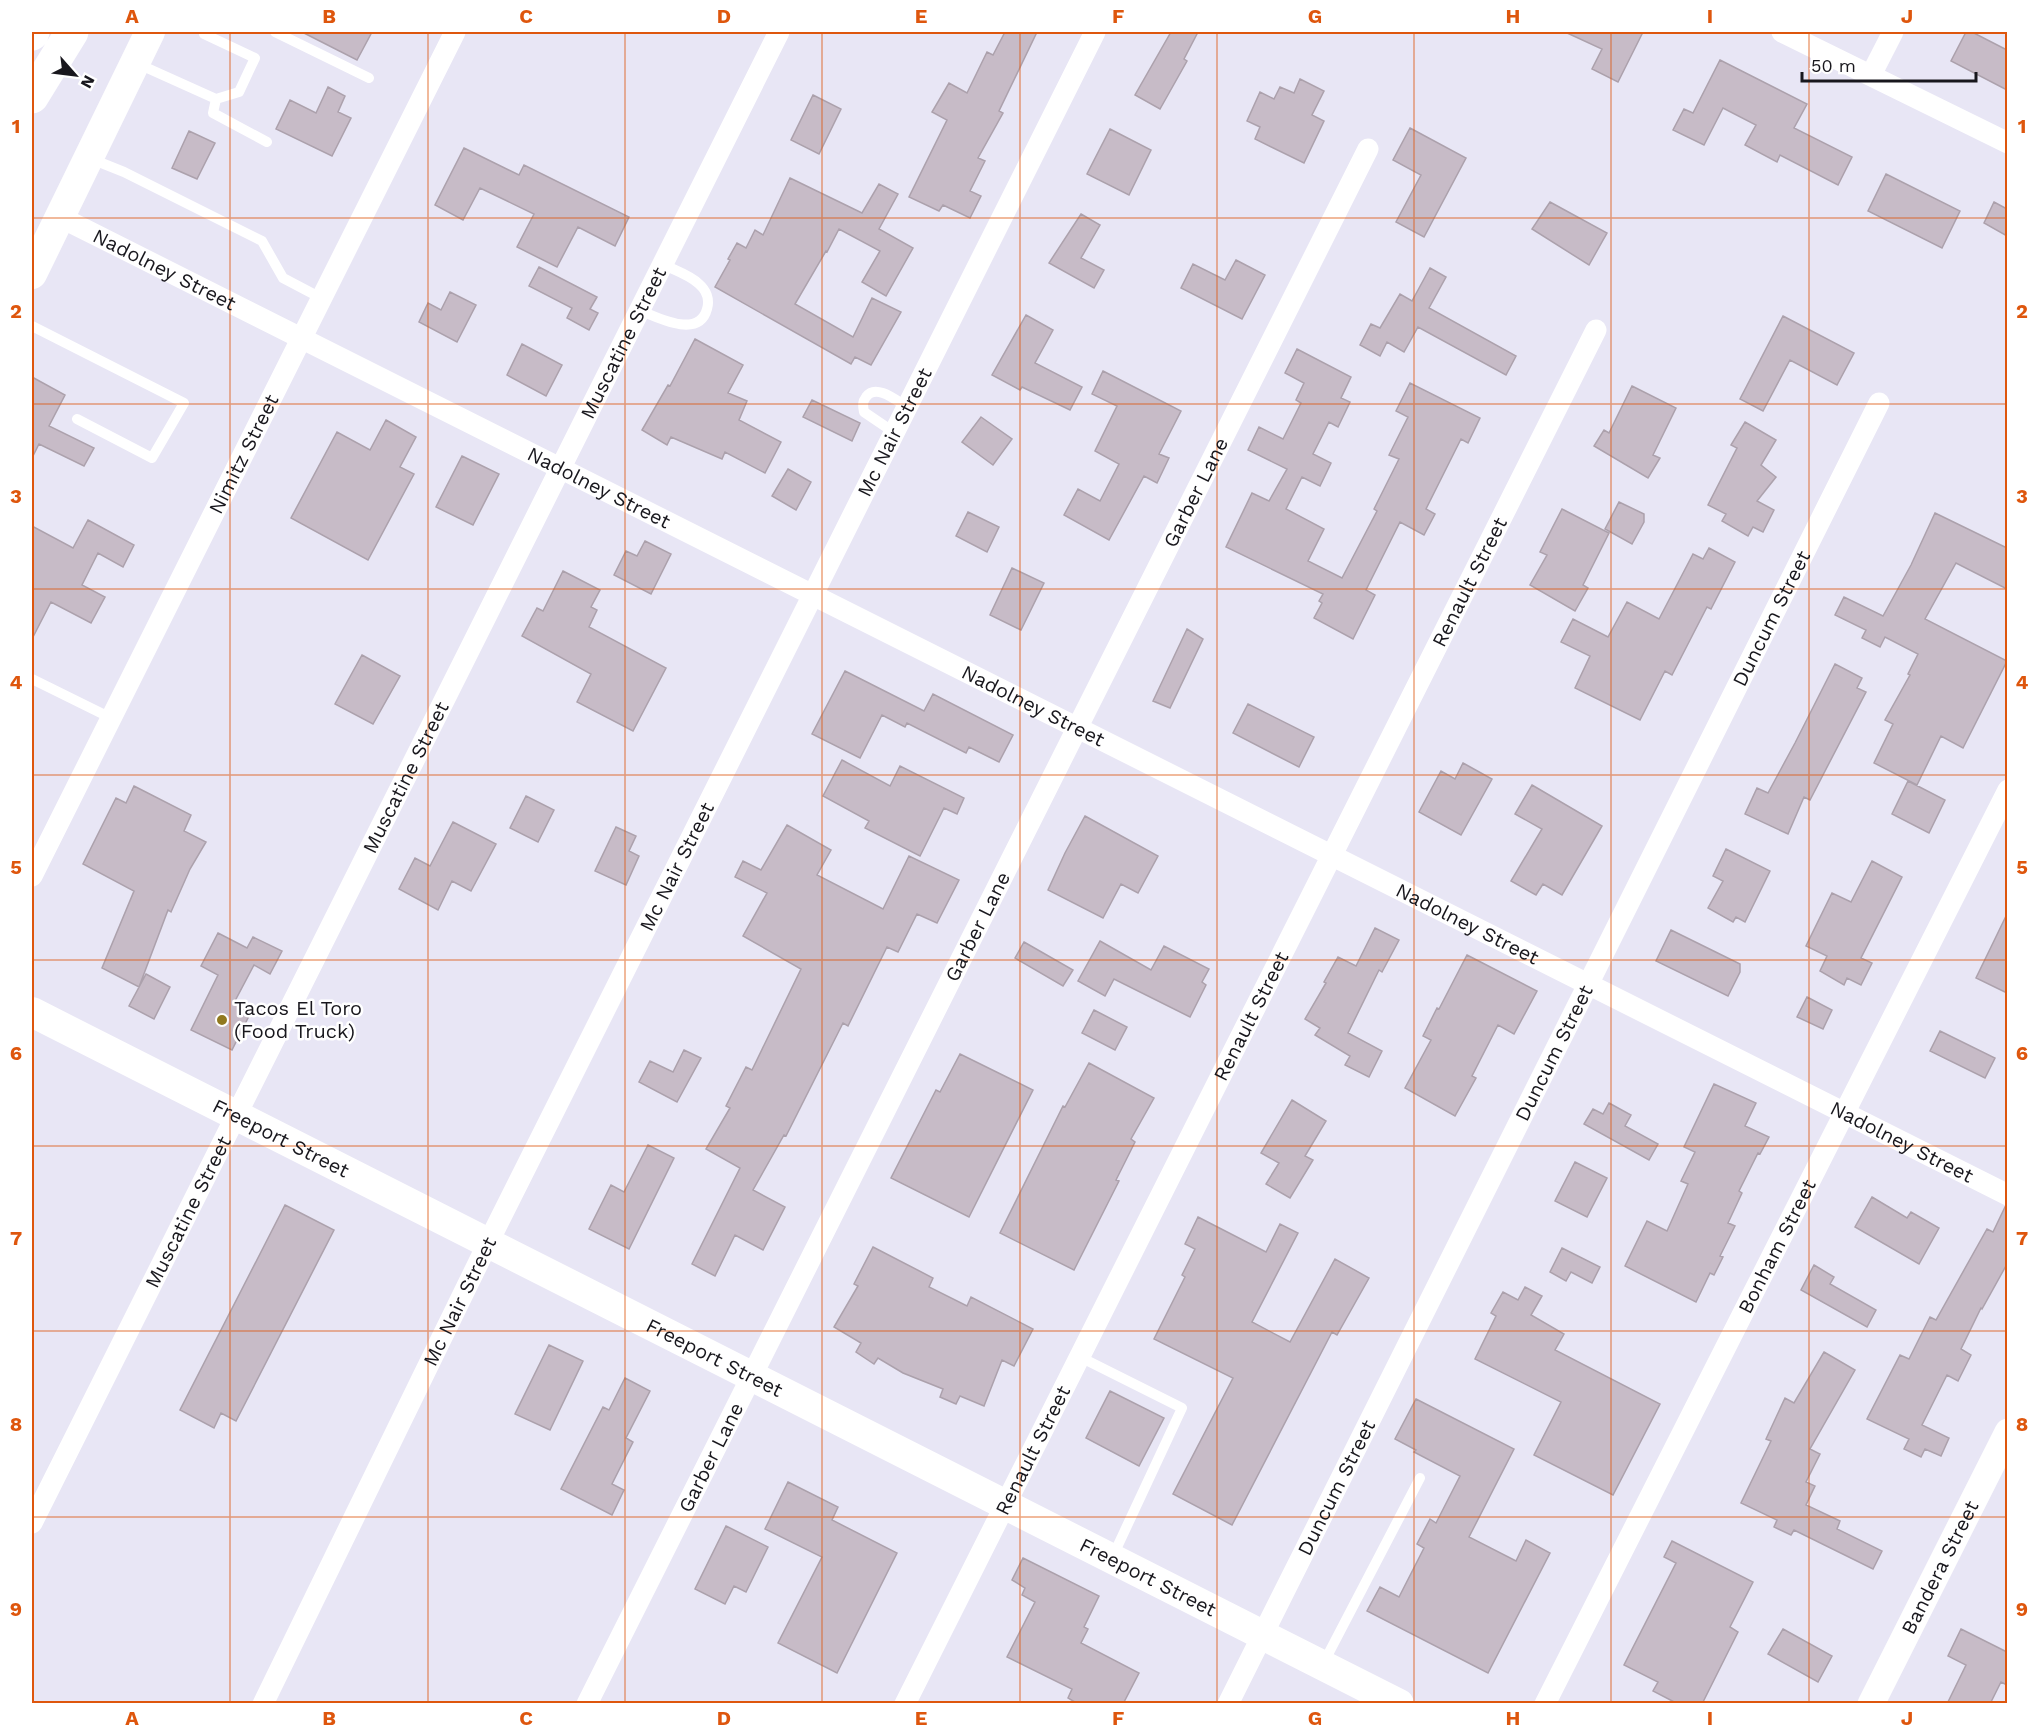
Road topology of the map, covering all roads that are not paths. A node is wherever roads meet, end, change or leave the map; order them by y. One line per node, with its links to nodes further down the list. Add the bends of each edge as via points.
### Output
1 (72, 32): 13 (highway)
2 (150, 32): 10 (main road)
3 (275, 32): 12 (lane)
4 (455, 32): 22 (street, Nimitz Street)
5 (779, 32): 20 (street, Muscatine Street)
6 (1095, 32): 28 (street, Mc Nair Street)
7 (1782, 32): 11 (street)
8 (1893, 32): 11 (street)
9 (204, 34): 14 (lane, via 255,58 239,92)
10 (135, 63): 14 (lane); 18 (main road)
11 (1871, 75): 16 (street)
12 (369, 78)
13 (32, 97)
14 (216, 99): 15 (lane, via 213,113)
15 (267, 142)
16 (2007, 143)
17 (1368, 149): 35 (street, Garber Lane)
18 (89, 158): 19 (main road); 22 (lane, via 262,242 283,278)
19 (60, 217): 21 (main road); 26 (street, Nadolney Street)
20 (662, 264): 23 (street, Muscatine Street); 23 (lane, via 698,283 706,292 706,316 698,323 686,325)
21 (32, 274)
22 (321, 298): 26 (street, Nimitz Street)
23 (639, 310): 31 (street, Muscatine Street)
24 (32, 326): 29 (lane, via 184,403 152,458)
25 (1596, 330): 37 (street, Renault Street)
26 (302, 338): 31 (street, Nadolney Street); 34 (street, Nimitz Street)
27 (1879, 404): 39 (street, Duncum Street)
28 (907, 407): 30 (street, Mc Nair Street); 30 (lane, via 877,392 870,393 862,404 864,412)
29 (77, 419)
30 (895, 432): 32 (street, Mc Nair Street)
31 (560, 468): 32 (street, Nadolney Street); 42 (street, Muscatine Street)
32 (813, 595): 35 (street, Nadolney Street); 44 (street, Mc Nair Street)
33 (32, 679): 34 (lane)
34 (111, 718): 38 (street, Nimitz Street)
35 (1077, 728): 37 (street, Nadolney Street); 46 (street, Garber Lane)
36 (2007, 790): 41 (street, Bonham Street)
37 (1332, 855): 39 (street, Nadolney Street); 45 (street, Renault Street)
38 (32, 876)
39 (1588, 984): 41 (street, Nadolney Street); 52 (street, Duncum Street)
40 (32, 1012): 42 (main road, Freeport Street)
41 (1844, 1113): 43 (street, Nadolney Street); 59 (street, Bonham Street)
42 (236, 1115): 44 (main road, Freeport Street); 50 (street, Muscatine Street)
43 (2007, 1195)
44 (488, 1243): 46 (main road, Freeport Street); 54 (street, Mc Nair Street)
45 (1080, 1358): 49 (street, Renault Street); 51 (lane, via 1182,1408)
46 (752, 1377): 49 (main road, Freeport Street); 55 (street, Garber Lane)
47 (2007, 1432): 60 (street, Bandera Street)
48 (1420, 1478): 53 (lane)
49 (1006, 1506): 51 (main road, Freeport Street); 56 (street, Renault Street)
50 (32, 1523)
51 (1112, 1558): 52 (main road, Freeport Street)
52 (1263, 1635): 53 (main road, Freeport Street); 57 (street, Duncum Street)
53 (1323, 1665): 58 (main road, Freeport Street)
54 (263, 1704)
55 (587, 1704)
56 (905, 1704)
57 (1228, 1704)
58 (1399, 1704)
59 (1545, 1704)
60 (1872, 1704)

